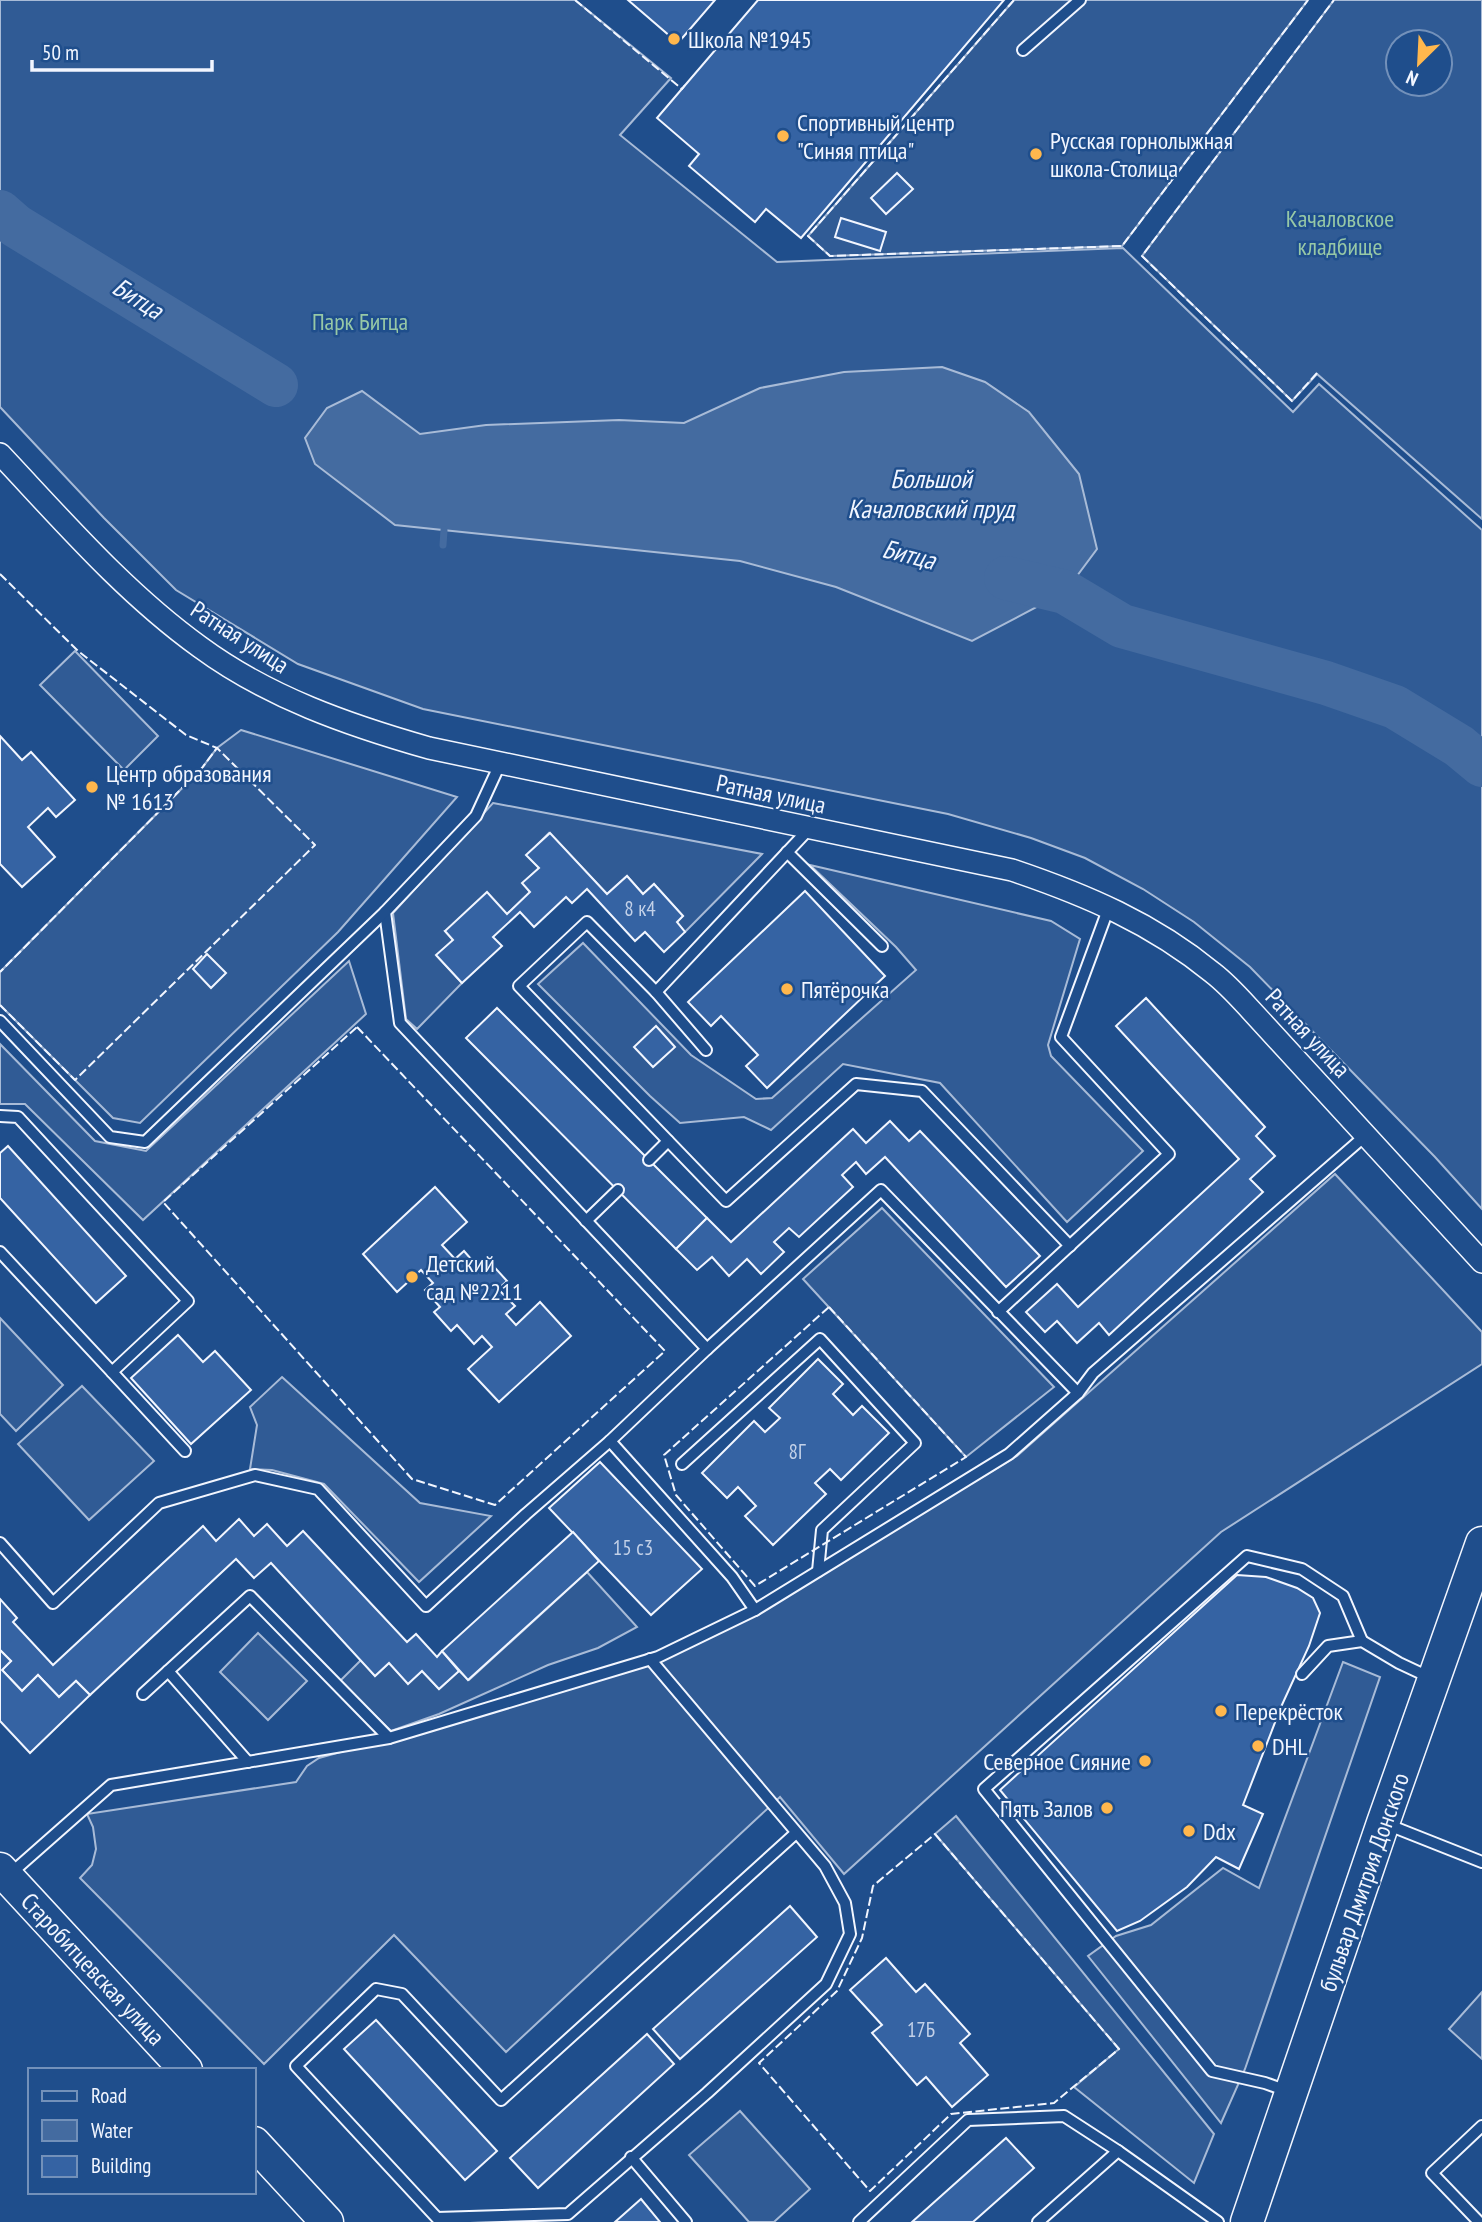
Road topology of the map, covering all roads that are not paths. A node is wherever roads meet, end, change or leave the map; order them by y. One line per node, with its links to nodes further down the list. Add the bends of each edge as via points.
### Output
1 (1080, 0): 2 (lane)
2 (1023, 50)
3 (0, 454): 4 (street, Ратная улица, via 141,598 201,648 252,680 368,731)
4 (500, 764): 5 (street, Ратная улица); 8 (lane, via 476,816)
5 (809, 829): 6 (lane); 7 (street, Ратная улица, via 1012,870)
6 (787, 852): 9 (lane); 10 (lane)
7 (1109, 907): 14 (street, Ратная улица, via 1215,974); 19 (lane, via 1061,1037 1169,1154)
8 (385, 912): 11 (lane, via 145,1142 110,1137); 18 (lane, via 400,1023)
9 (882, 946)
10 (656, 992): 12 (lane); 15 (lane, via 587,922 519,986)
11 (0, 1021)
12 (706, 1050)
13 (0, 1116): 24 (lane, via 18,1117 188,1301)
14 (1366, 1135): 21 (street, Ратная улица); 25 (lane, via 1093,1373)
15 (668, 1141): 16 (lane); 19 (lane, via 726,1201 856,1084 922,1091)
16 (649, 1160)
17 (618, 1190): 18 (lane)
18 (586, 1221): 23 (lane)
19 (1070, 1246): 22 (lane)
20 (0, 1252): 24 (lane)
21 (1482, 1262)
22 (998, 1312): 23 (lane, via 881,1190); 25 (lane)
23 (707, 1349): 26 (lane)
24 (112, 1373): 27 (lane)
25 (1078, 1393): 31 (lane, via 1009,1454)
26 (610, 1441): 29 (lane, via 426,1606 318,1489 255,1475 159,1503 53,1603); 32 (lane, via 732,1577)
27 (184, 1451)
28 (682, 1464): 31 (lane, via 820,1339 915,1443 822,1530)
29 (0, 1543)
30 (1482, 1543): 37 (street, бульвар Дмитрия Донского)
31 (818, 1571): 32 (lane)
32 (755, 1610): 34 (lane)
33 (1363, 1641): 36 (lane, via 1328,1646); 37 (lane); 46 (lane, via 1343,1596 1301,1569 1247,1556 984,1789 1213,2071)
34 (650, 1659): 39 (lane); 42 (lane)
35 (168, 1671): 38 (lane); 39 (lane, via 250,1596); 40 (lane)
36 (1302, 1674)
37 (1434, 1679): 41 (street, бульвар Дмитрия Донского)
38 (143, 1694)
39 (389, 1738): 40 (lane)
40 (248, 1762): 44 (lane, via 111,1785)
41 (1383, 1823): 43 (lane); 46 (street, бульвар Дмитрия Донского)
42 (796, 1833): 50 (lane, via 825,1866 845,1902 850,1934 826,1984); 51 (lane, via 501,2100 402,1994 376,1989 296,2066 437,2218)
43 (1482, 1862)
44 (4, 1873): 45 (street, Старобитцевская улица)
45 (184, 2068)
46 (1292, 2093): 57 (street, бульвар Дмитрия Донского)
47 (1482, 2126): 58 (lane, via 1432,2174)
48 (256, 2145): 52 (street)
49 (1118, 2151): 54 (lane, via 1064,2116 968,2120); 55 (lane); 56 (lane)
50 (631, 2157): 51 (lane); 53 (lane)
51 (564, 2218)
52 (327, 2222)
53 (686, 2222)
54 (859, 2222)
55 (1038, 2222)
56 (1218, 2222)
57 (1247, 2222)
58 (1479, 2222)

